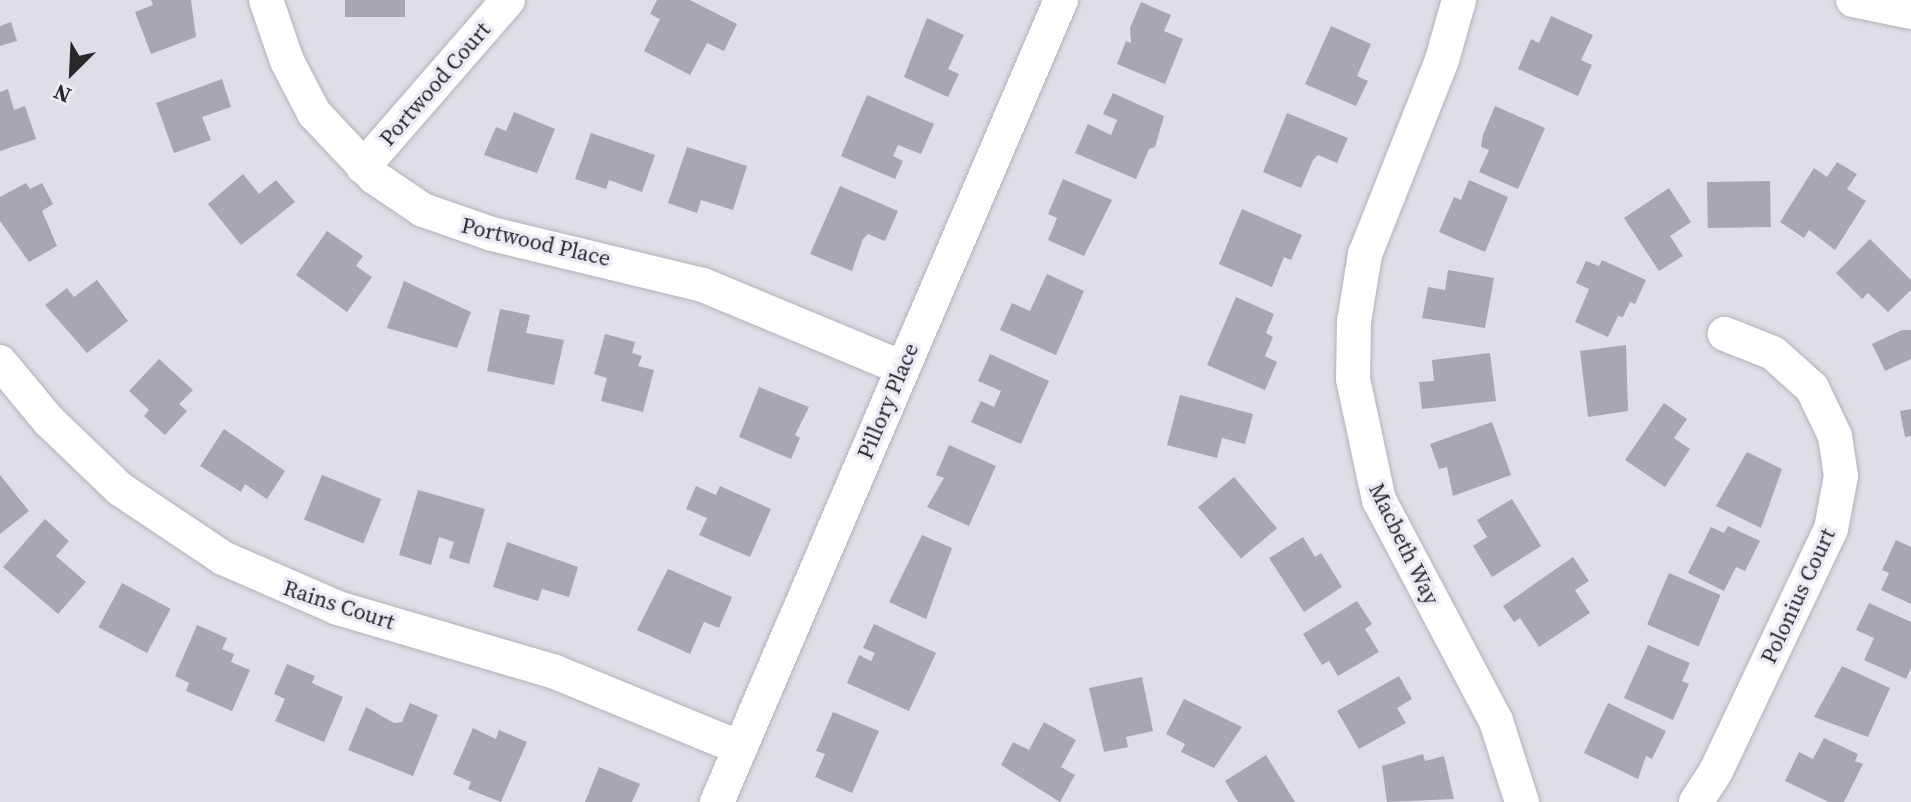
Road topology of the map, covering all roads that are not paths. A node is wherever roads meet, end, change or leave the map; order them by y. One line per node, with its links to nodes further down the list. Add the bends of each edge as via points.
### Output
1 (266, 0): 7 (street, Portwood Place, via 287,61 314,113)
2 (508, 0): 7 (street, Portwood Court)
3 (1061, 0): 10 (street, Pillory Place)
4 (1459, 0): 13 (street, Macbeth Way, via 1442,60 1365,254 1353,336 1353,379 1379,500 1496,721)
5 (1853, 0): 6 (street)
6 (1911, 12)
7 (363, 167): 10 (street, Portwood Place, via 450,222 703,285)
8 (1725, 334): 14 (street, Polonius Court, via 1773,353 1812,388 1835,436 1841,476 1831,529 1716,771)
9 (0, 362): 11 (street, Rains Court, via 49,421 120,489 223,558 338,608 555,672)
10 (902, 368): 11 (street, Pillory Place)
11 (740, 748): 12 (street, Pillory Place)
12 (717, 802)
13 (1522, 802)
14 (1696, 802)

